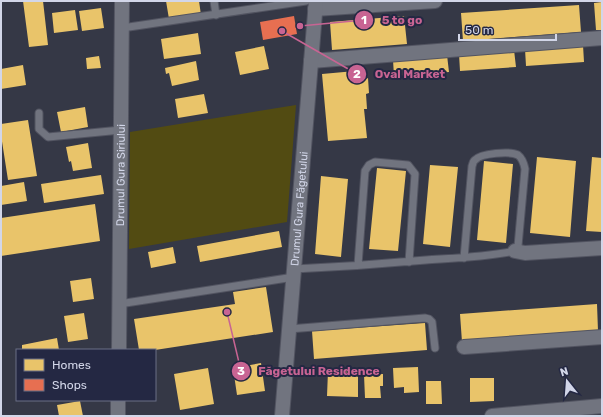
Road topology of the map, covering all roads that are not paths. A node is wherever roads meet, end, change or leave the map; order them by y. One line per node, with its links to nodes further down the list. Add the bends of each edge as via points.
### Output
1 (122, 1): 6 (street, Drumul Gura Siriului)
2 (214, 1): 5 (lane)
3 (435, 1): 4 (street)
4 (312, 4): 5 (lane); 8 (street, Drumul Gura Făgetului)
5 (216, 14): 6 (lane)
6 (122, 28): 10 (street, Drumul Gura Siriului)
7 (602, 38): 8 (street)
8 (311, 61): 16 (street, Drumul Gura Făgetului)
9 (39, 113): 10 (lane, via 39,129 48,137)
10 (121, 130): 17 (street, Drumul Gura Siriului)
11 (602, 248): 12 (street, via 525,253)
12 (515, 251): 13 (lane); 13 (lane, via 518,246 525,169 523,161 518,155 508,152 484,155 474,160 472,166)
13 (464, 258): 14 (lane)
14 (409, 262): 15 (lane); 15 (lane, via 415,174 408,165 375,162 365,171)
15 (358, 265): 16 (lane)
16 (294, 273): 17 (lane); 18 (street, Drumul Gura Făgetului)
17 (119, 304): 22 (street, Drumul Gura Siriului)
18 (289, 329): 21 (lane, via 425,318 432,322); 26 (street, Drumul Gura Făgetului)
19 (602, 337): 20 (street)
20 (464, 347)
21 (435, 348)
22 (119, 349)
23 (118, 401): 25 (street)
24 (602, 406): 27 (street)
25 (118, 416)
26 (282, 416)
27 (492, 416)

